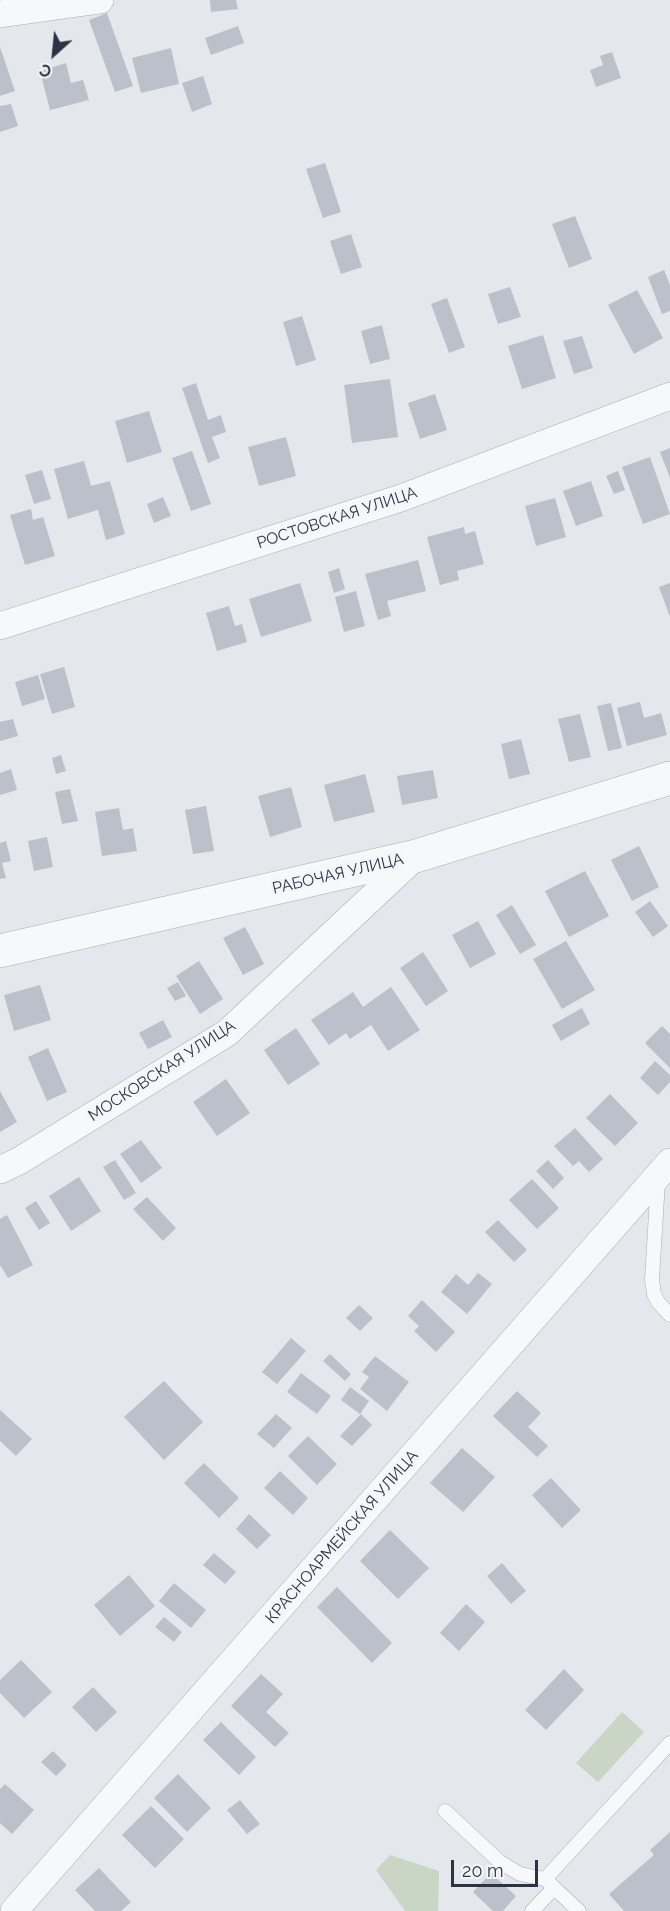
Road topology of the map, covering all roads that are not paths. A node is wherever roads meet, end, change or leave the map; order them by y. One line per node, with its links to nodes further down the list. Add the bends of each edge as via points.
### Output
1 (100, 0): 2 (street)
2 (0, 14)
3 (670, 396): 4 (street, РОСТОВСКАЯ УЛИЦА, via 401,498)
4 (0, 626)
5 (670, 778): 6 (street, РАБОЧАЯ УЛИЦА)
6 (416, 856): 7 (street, РАБОЧАЯ УЛИЦА); 9 (street, МОСКОВСКАЯ УЛИЦА, via 227,1033)
7 (0, 951)
8 (664, 1169): 10 (lane, via 652,1279 654,1294); 14 (street, КРАСНОАРМЕЙСКАЯ УЛИЦА)
9 (0, 1170)
10 (670, 1315)
11 (670, 1743): 13 (lane)
12 (445, 1811): 13 (lane, via 510,1869)
13 (549, 1883): 15 (lane); 16 (lane)
14 (14, 1911)
15 (532, 1911)
16 (579, 1911)

